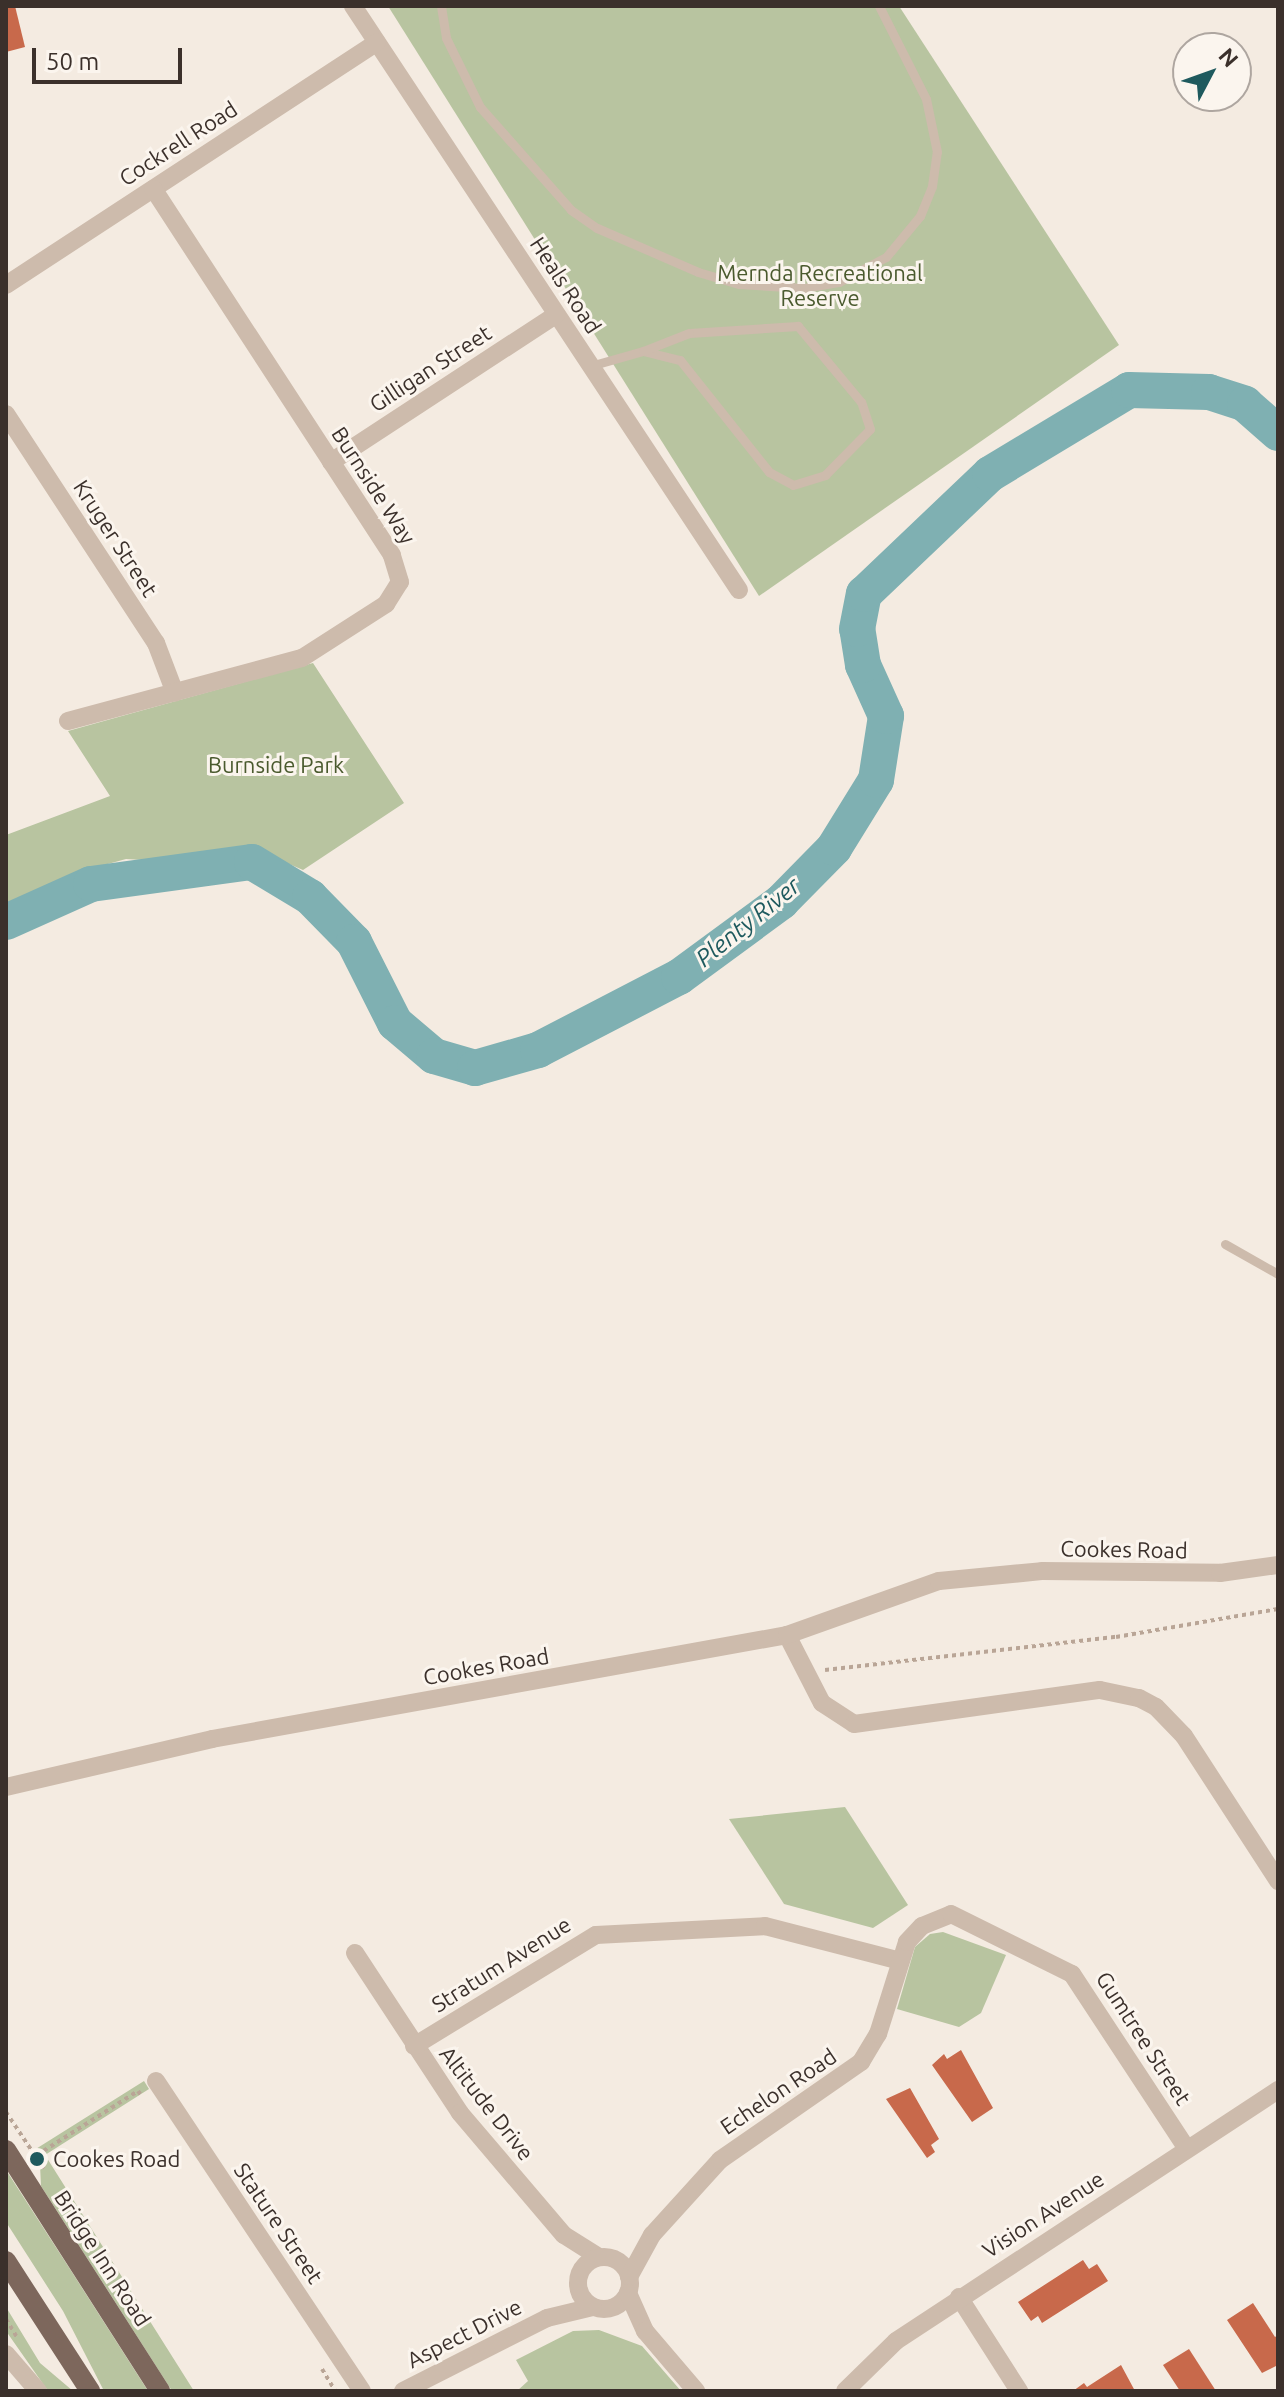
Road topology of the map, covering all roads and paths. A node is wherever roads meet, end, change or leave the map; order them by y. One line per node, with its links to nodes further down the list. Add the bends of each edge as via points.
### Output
1 (353, 6): 4 (street, Heals Road)
2 (441, 6): 3 (lane, via 446,38 480,107 571,210 597,228 698,272 739,284 804,288 839,282 886,257 920,216 932,186 937,152 926,99)
3 (879, 6)
4 (377, 42): 5 (street, Cockrell Road); 7 (street, Heals Road)
5 (153, 189): 6 (street, Cockrell Road); 11 (street, Burnside Way)
6 (6, 285)
7 (556, 315): 9 (street, Heals Road); 11 (street, Gilligan Street)
8 (643, 351): 8 (lane, via 663,353 689,367 755,456 782,481 802,485 825,475 870,429 861,402 798,326 689,333); 9 (lane)
9 (590, 366): 12 (street, Heals Road)
10 (6, 414): 13 (street, Kruger Street, via 156,643)
11 (331, 462): 13 (street, Burnside Way, via 396,563 400,582 392,598 302,658)
12 (739, 590)
13 (175, 693): 14 (street, Burnside Way)
14 (68, 721)
15 (1225, 1244): 16 (lane)
16 (1278, 1274)
17 (1278, 1565): 19 (street, Cookes Road, via 1220,1573 983,1574 939,1581)
18 (1278, 1609): 20 (path, via 1116,1637)
19 (787, 1635): 20 (street); 21 (street, Cookes Road, via 212,1739)
20 (803, 1672): 22 (street, via 832,1713 870,1725 1100,1690 1139,1698 1156,1707 1184,1736)
21 (6, 1787)
22 (1278, 1881)
23 (922, 1926): 25 (street, Echelon Road, via 907,1942); 30 (street, Gumtree Street, via 940,1916 962,1916 1062,1965 1081,1984)
24 (355, 1953): 26 (street, Altitude Drive)
25 (900, 1961): 26 (street, Stratum Avenue, via 765,1926 596,1935); 34 (street, Echelon Road, via 878,2034 861,2062 732,2149)
26 (414, 2046): 33 (street, Altitude Drive, via 460,2113)
27 (156, 2081): 47 (street, Stature Street)
28 (1278, 2090): 30 (street, Vision Avenue)
29 (138, 2091): 32 (path)
30 (1187, 2149): 39 (street, Vision Avenue)
31 (6, 2150): 46 (main road, Bridge Inn Road)
32 (37, 2155)
33 (564, 2235): 35 (street, Altitude Drive); 37 (street, Altitude Drive)
34 (652, 2235): 35 (street, Echelon Road); 38 (street, Echelon Road)
35 (605, 2257): 37 (street, Aspect Drive); 38 (street, Altitude Drive, via 623,2264)
36 (6, 2261): 45 (main road)
37 (578, 2280): 40 (street, Altitude Drive); 41 (street, Aspect Drive)
38 (629, 2285): 40 (street, Echelon Road); 42 (street)
39 (959, 2297): 50 (street, Vision Avenue, via 896,2341); 51 (street)
40 (602, 2308): 41 (street, Aspect Drive); 42 (street)
41 (547, 2318): 48 (street, Aspect Drive)
42 (645, 2331): 49 (street)
43 (6, 2354): 44 (street)
44 (38, 2391)
45 (90, 2391)
46 (160, 2391)
47 (362, 2391)
48 (403, 2391)
49 (696, 2391)
50 (845, 2391)
51 (1019, 2391)

